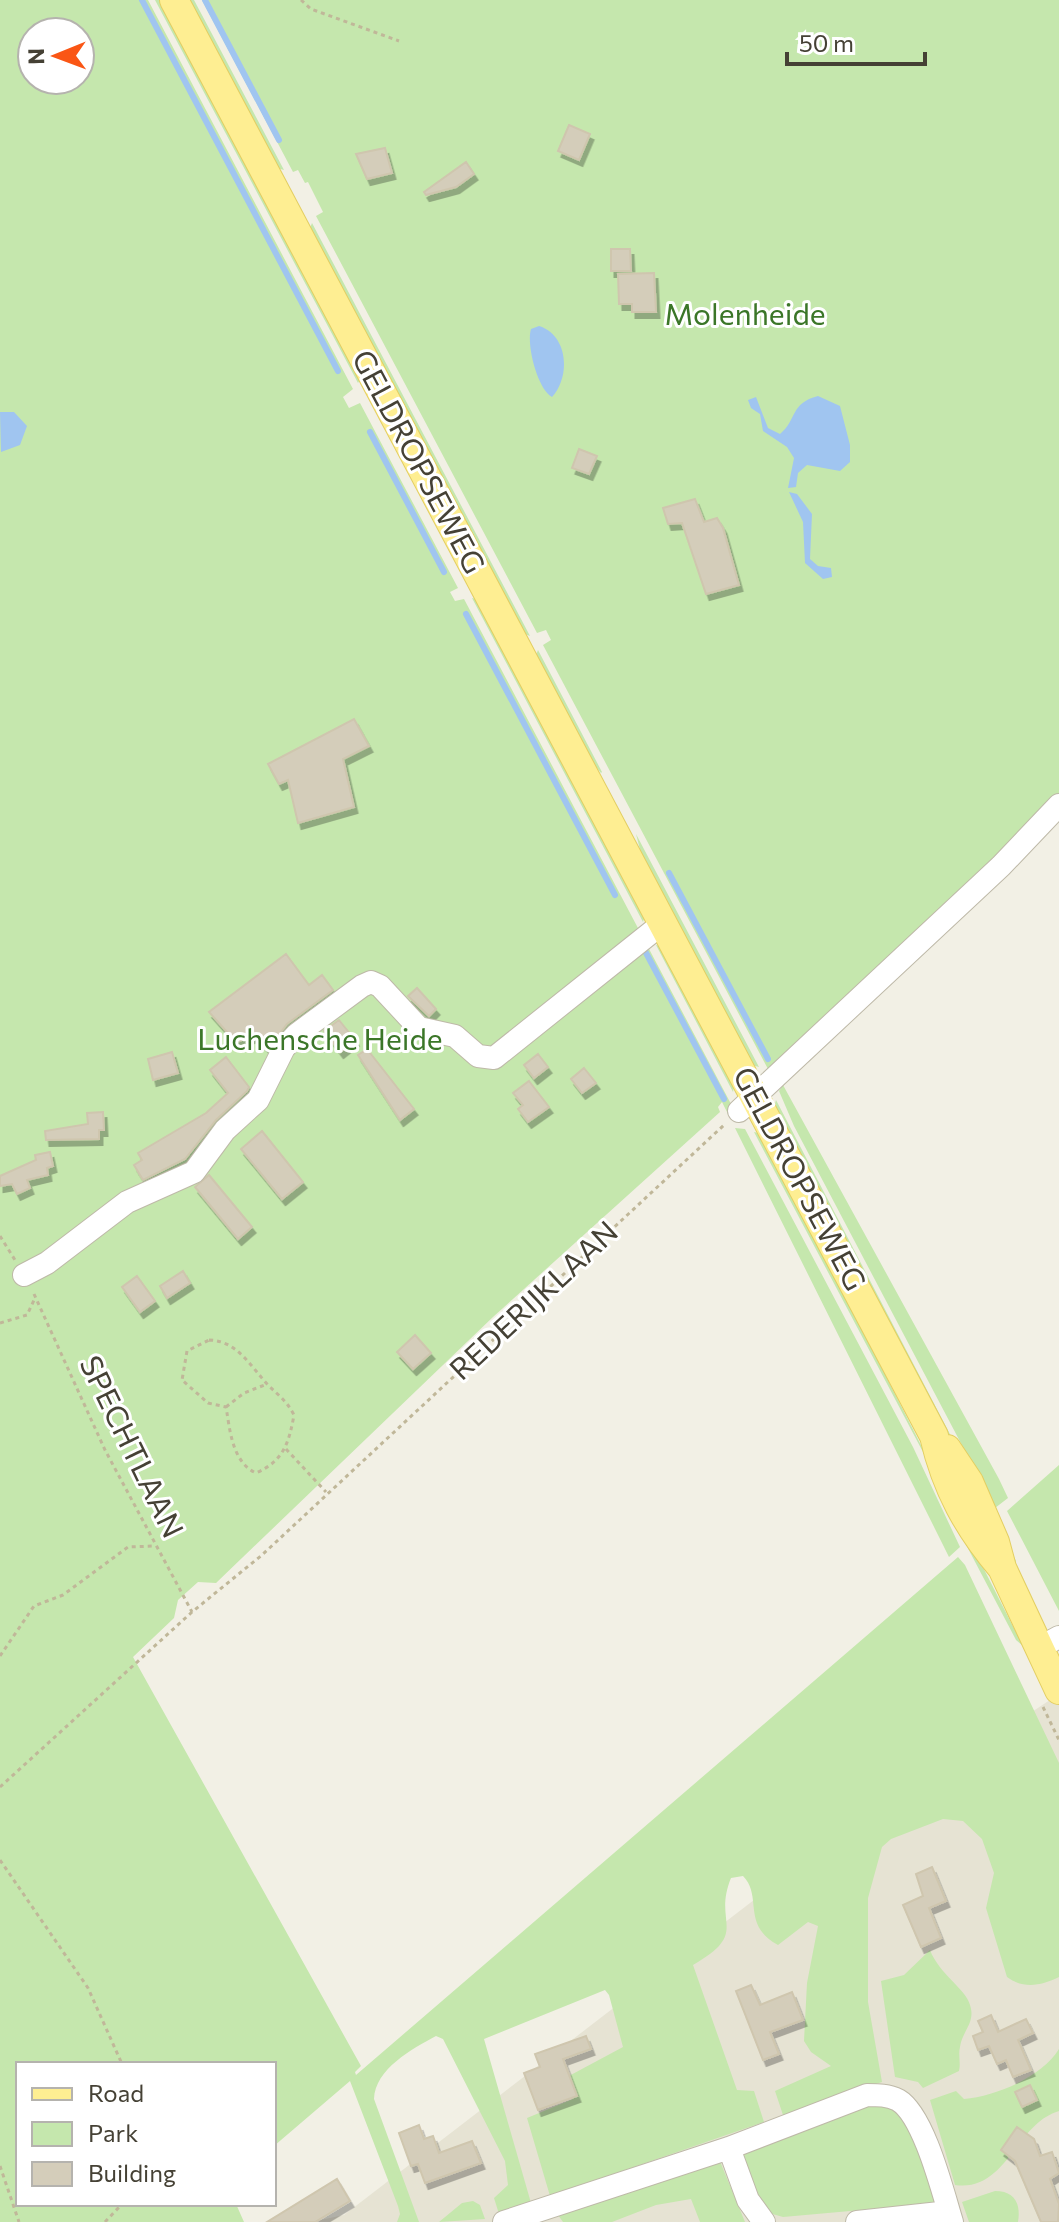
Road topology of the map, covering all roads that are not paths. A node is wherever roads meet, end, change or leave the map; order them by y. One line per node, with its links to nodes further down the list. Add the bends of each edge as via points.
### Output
1 (174, 0): 3 (main road, GELDROPSEWEG)
2 (1059, 805): 4 (street)
3 (663, 923): 4 (main road, GELDROPSEWEG); 5 (street, via 494,1058 478,1056 455,1036 419,1028 371,982 297,1034 284,1048 258,1100 225,1130 194,1172 127,1202)
4 (747, 1104): 6 (main road, GELDROPSEWEG, via 934,1436 962,1468 981,1529)
5 (24, 1275)
6 (1049, 1642): 7 (main road, GELDROPSEWEG)
7 (1059, 1690)
8 (729, 2148): 9 (street, via 867,2095 885,2095 901,2101 920,2128); 10 (street); 11 (street, via 748,2200)
9 (950, 2217): 12 (street)
10 (504, 2222)
11 (764, 2222)
12 (857, 2222)

